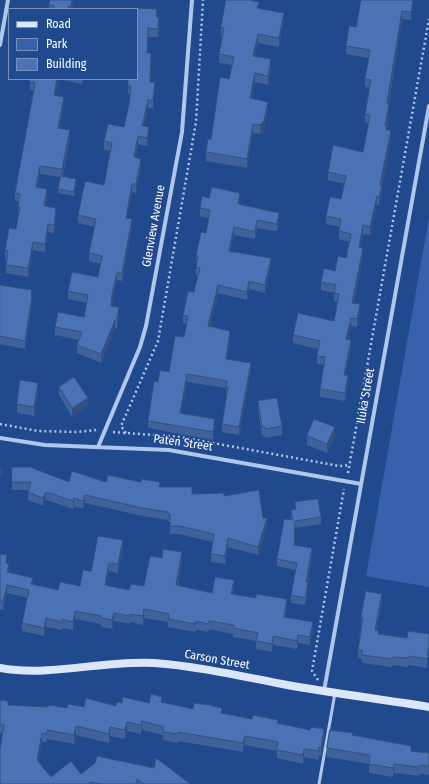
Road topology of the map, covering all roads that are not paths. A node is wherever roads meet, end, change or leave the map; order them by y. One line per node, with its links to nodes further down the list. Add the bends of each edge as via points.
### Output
1 (8, 0): 3 (street)
2 (192, 0): 6 (street, Glenview Avenue, via 182,132 146,326 140,347)
3 (0, 45)
4 (429, 106): 7 (street, Iluka Street)
5 (0, 438): 6 (street, Paten Street, via 44,445)
6 (98, 447): 7 (street, Paten Street, via 169,450)
7 (361, 484): 9 (street, Iluka Street)
8 (0, 668): 9 (street, Carson Street, via 36,670 152,663)
9 (324, 691): 10 (street, Carson Street)
10 (335, 693): 11 (street, Carson Street); 12 (lane)
11 (429, 707)
12 (319, 784)

